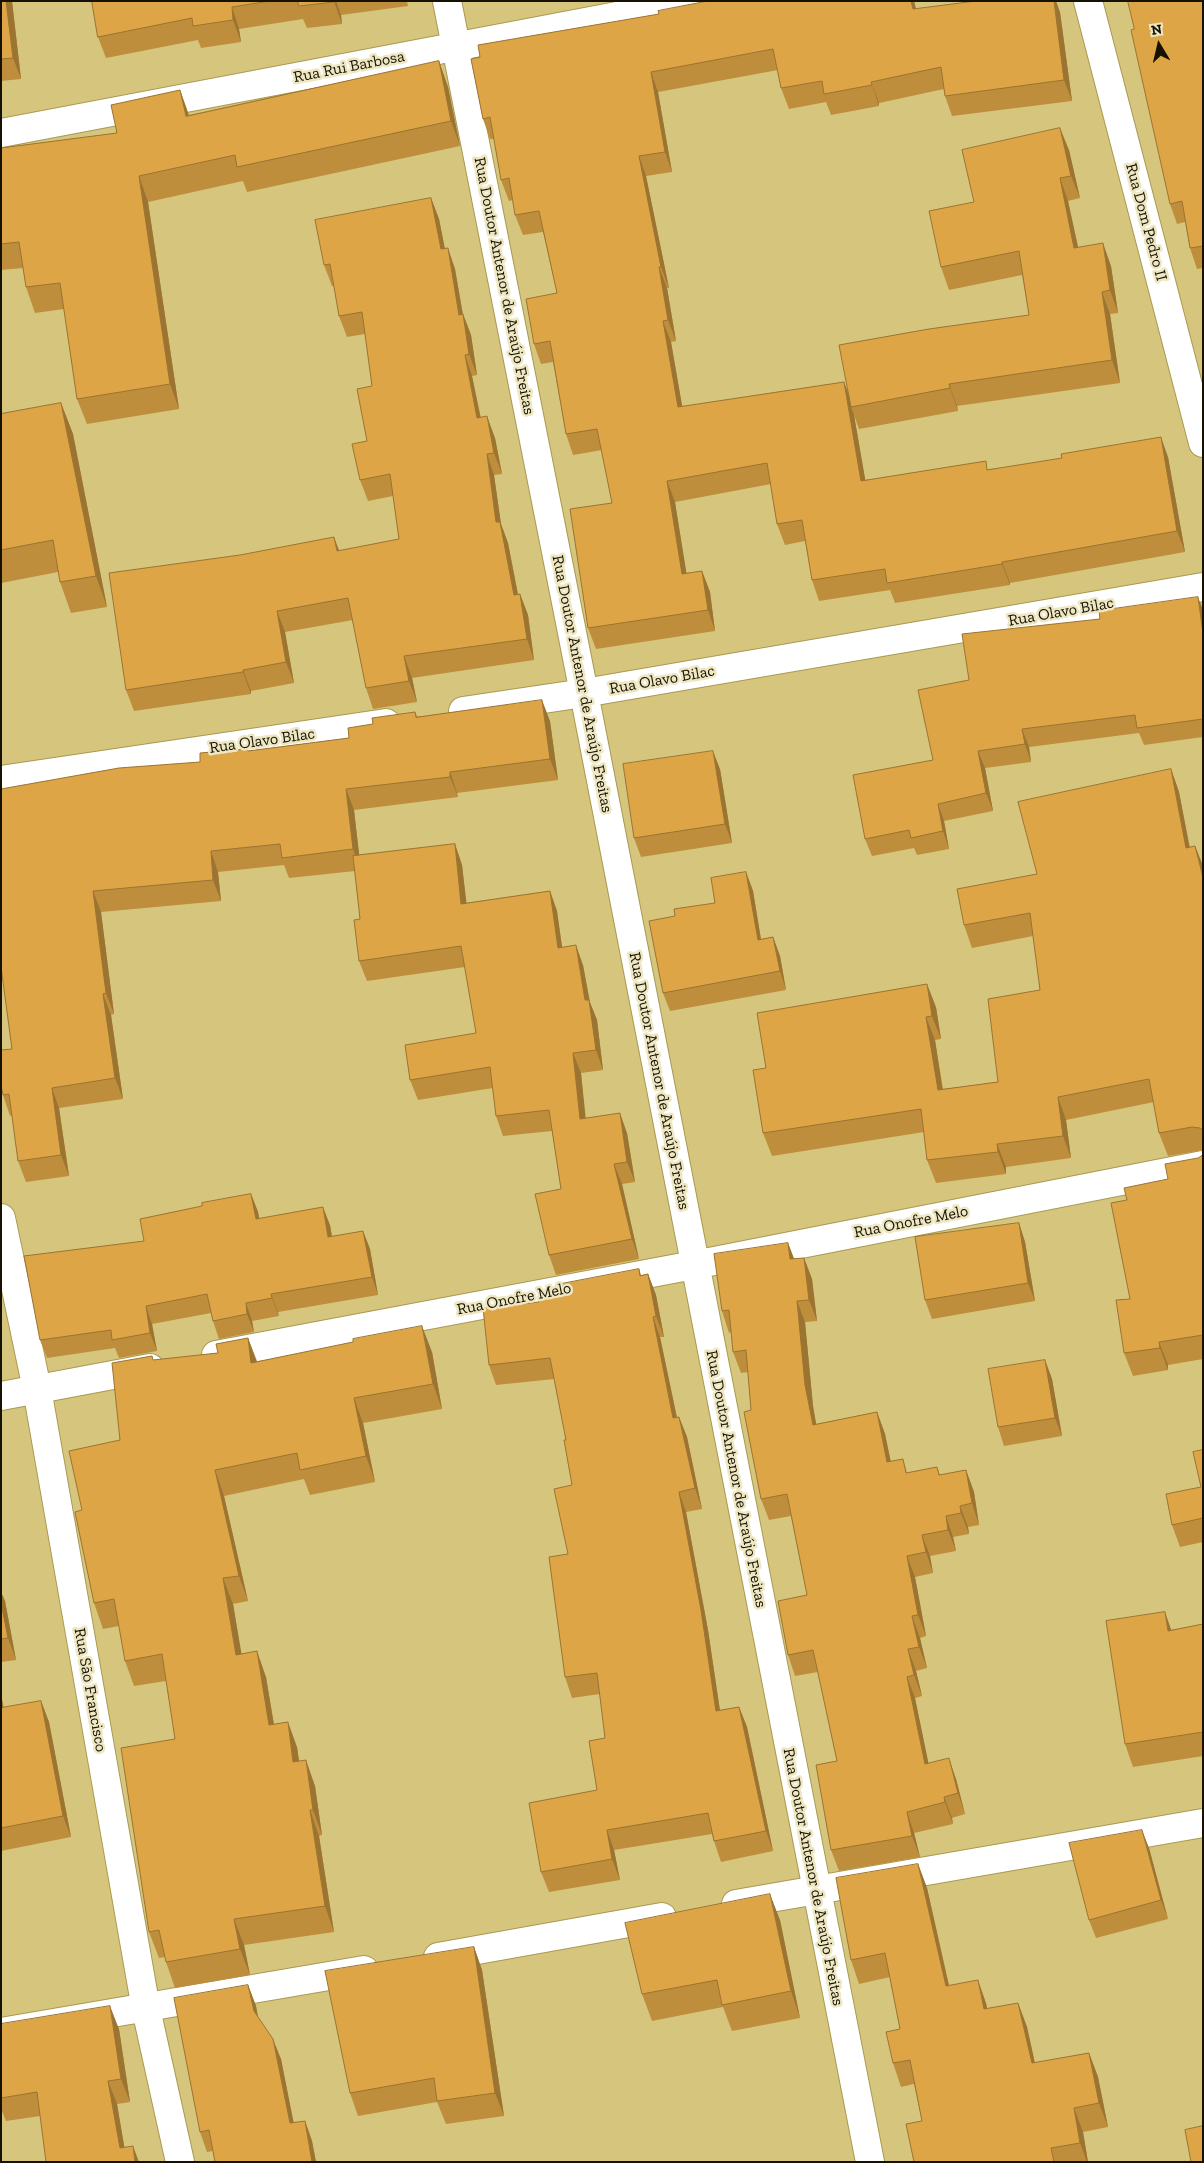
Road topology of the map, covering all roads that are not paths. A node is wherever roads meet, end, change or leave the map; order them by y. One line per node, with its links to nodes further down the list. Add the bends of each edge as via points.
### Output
1 (447, 1): 4 (street, Rua Doutor Antenor de Araújo Freitas)
2 (696, 1): 4 (street, Rua Rui Barbosa)
3 (1088, 1): 6 (street, Rua Dom Pedro II)
4 (456, 46): 5 (street, Rua Rui Barbosa); 8 (street, Rua Doutor Antenor de Araújo Freitas)
5 (1, 133)
6 (1203, 443)
7 (1203, 587): 8 (street, Rua Olavo Bilac)
8 (584, 693): 9 (street, Rua Olavo Bilac); 14 (street, Rua Doutor Antenor de Araújo Freitas)
9 (436, 715)
10 (406, 720): 11 (street, Rua Olavo Bilac)
11 (1, 780)
12 (1203, 1165): 14 (street, Rua Onofre Melo)
13 (1, 1218): 15 (street, Rua São Francisco)
14 (694, 1265): 15 (street, Rua Onofre Melo); 18 (street, Rua Doutor Antenor de Araújo Freitas)
15 (37, 1389): 16 (street, Rua Onofre Melo); 19 (street, Rua São Francisco)
16 (1, 1396)
17 (1203, 1823): 18 (street)
18 (816, 1890): 19 (street); 22 (street, Rua Doutor Antenor de Araújo Freitas)
19 (146, 2008): 20 (street); 21 (street, Rua São Francisco)
20 (1, 2032)
21 (180, 2162)
22 (870, 2162)

